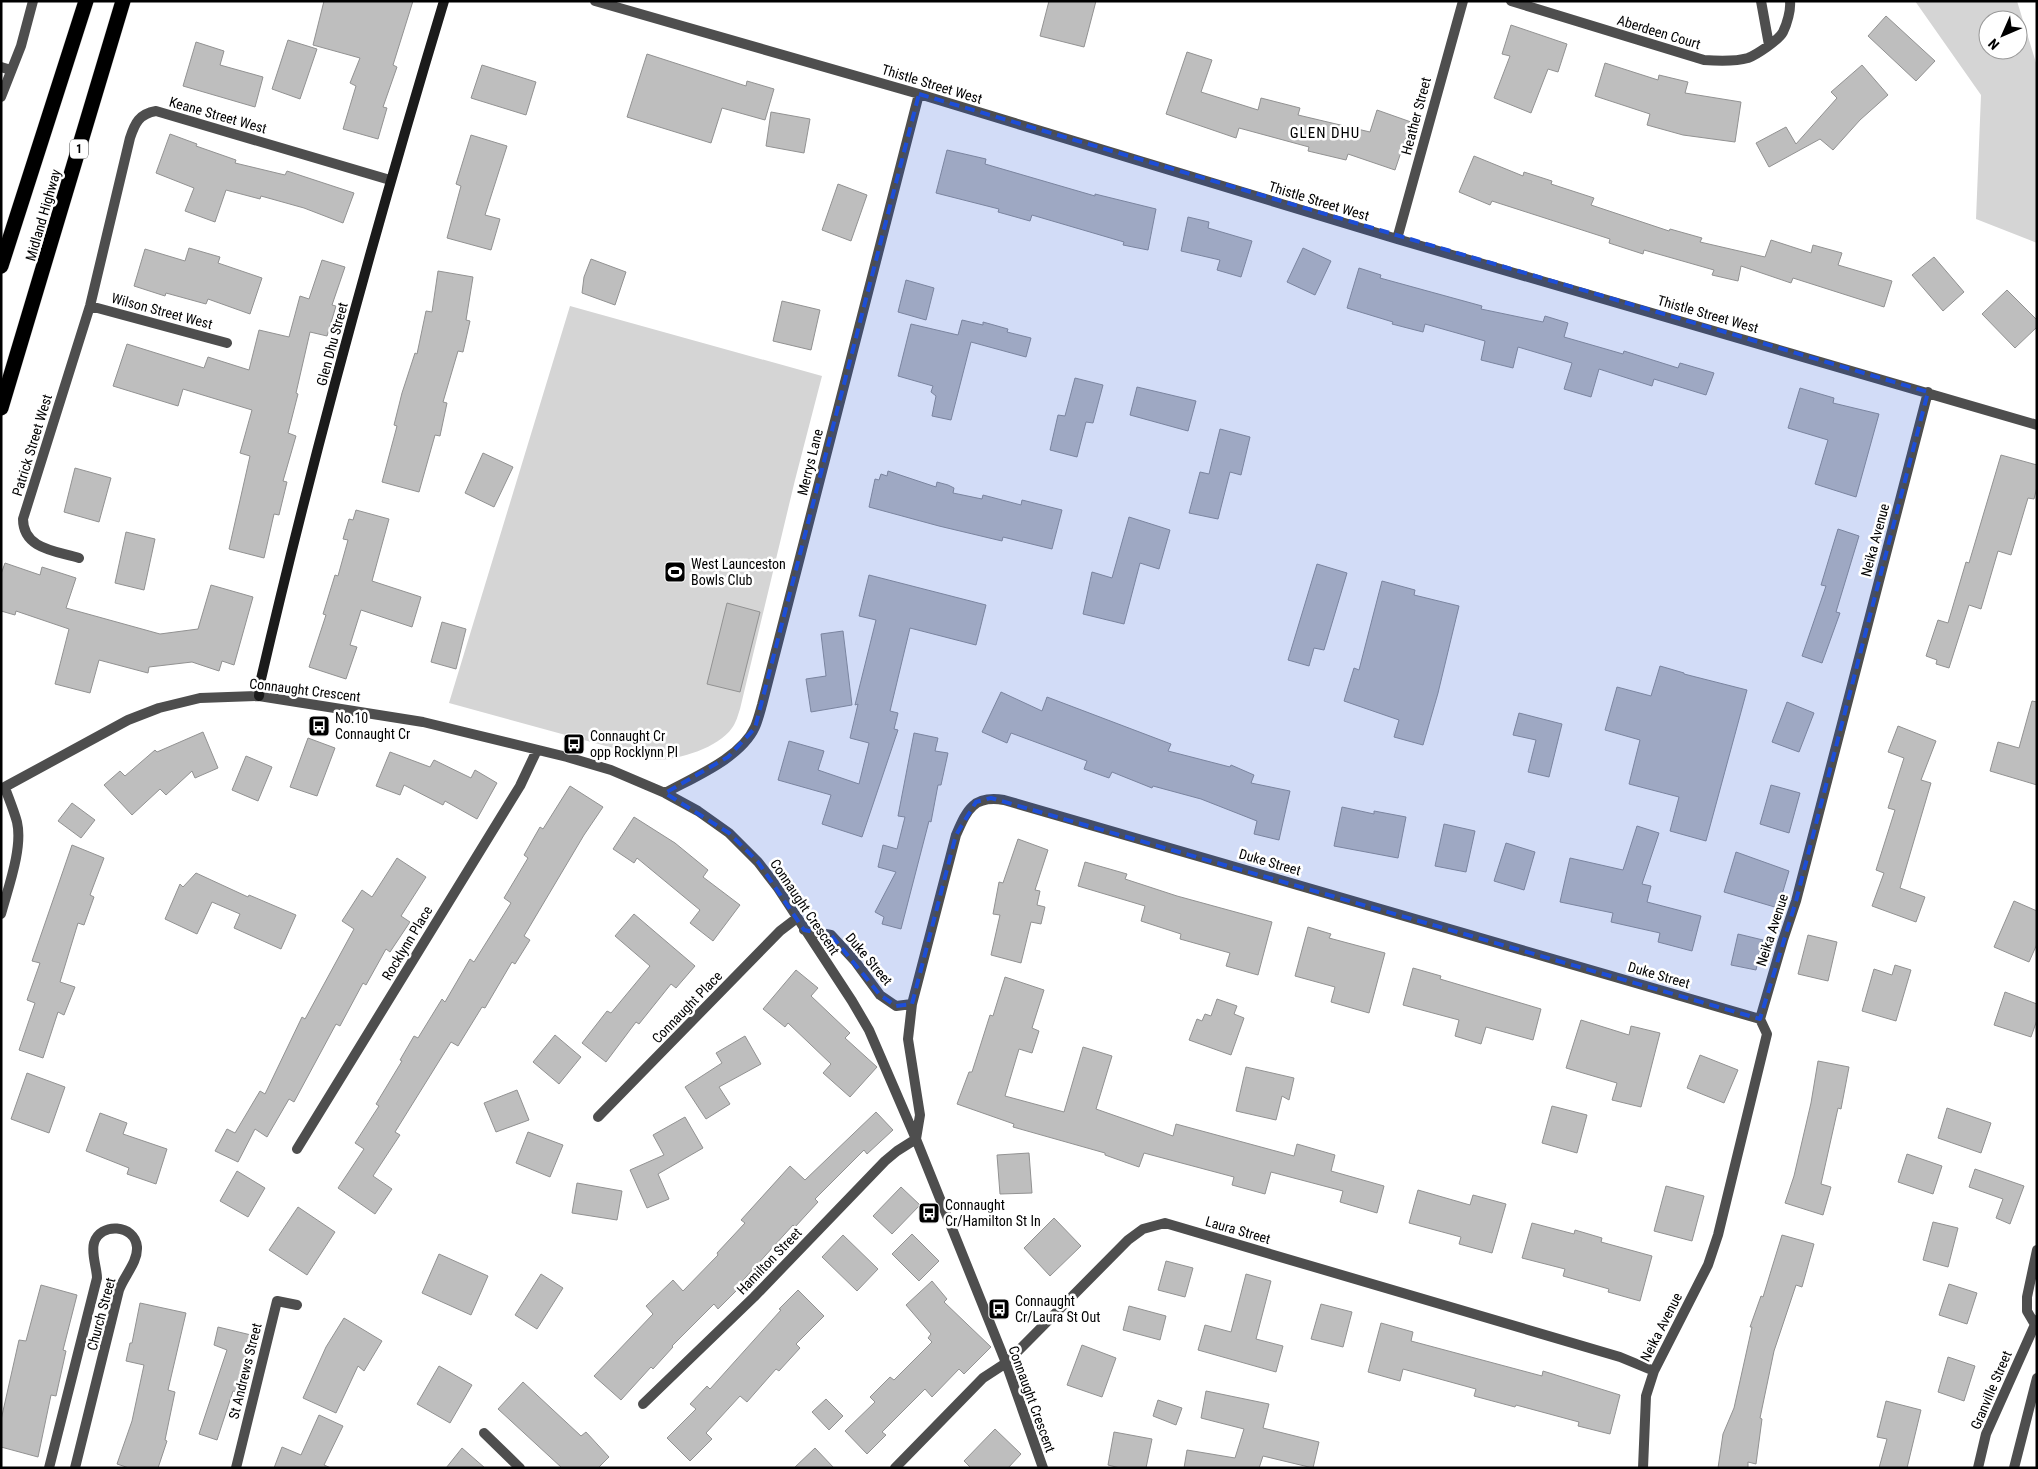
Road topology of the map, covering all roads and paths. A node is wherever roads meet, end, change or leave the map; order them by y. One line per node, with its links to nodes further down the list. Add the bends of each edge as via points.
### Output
1 (33, 1): 11 (street, via 21,46)
2 (86, 1): 16 (highway, Midland Highway)
3 (123, 1): 20 (highway, Midland Highway / 1)
4 (444, 1): 14 (street, Glen Dhu Street)
5 (595, 1): 12 (street, Thistle Street West)
6 (1462, 1): 15 (street, Heather Street)
7 (1511, 1): 10 (street, Aberdeen Court, via 1704,60 1748,58)
8 (1762, 1): 10 (street)
9 (1790, 1): 10 (street, Aberdeen Court, via 1782,33)
10 (1769, 44)
11 (6, 68): 13 (street)
12 (919, 94): 15 (street, Thistle Street West); 26 (street, Merrys Lane, via 755,728 744,744 728,757)
13 (1, 97)
14 (390, 180): 17 (street, Keane Street West, via 156,111 146,113 139,118 130,138); 23 (street, Glen Dhu Street, via 289,557)
15 (1397, 239): 19 (street, Thistle Street West)
16 (1, 266)
17 (90, 306): 18 (street, Wilson Street West); 22 (street, Patrick Street West, via 23,520 23,528 31,541)
18 (227, 343)
19 (1928, 392): 21 (street, Thistle Street West); 31 (street, Neika Avenue, via 1796,901)
20 (1, 408)
21 (2037, 425)
22 (79, 558)
23 (259, 696): 24 (street, Connaught Crescent, via 423,722); 25 (street, Connaught Crescent, via 200,698 159,708 128,720)
24 (537, 750): 26 (street, Connaught Crescent, via 611,770); 34 (street, Rocklynn Place, via 520,786)
25 (3, 789): 27 (street, via 17,823 17,842)
26 (666, 792): 28 (street, Connaught Crescent, via 729,833 758,862)
27 (1, 914)
28 (797, 918): 29 (street, Connaught Crescent); 32 (street, Connaught Place, via 780,931)
29 (804, 930): 30 (street, Duke Street, via 830,935 855,961 880,995 896,1006); 33 (street, Connaught Crescent, via 868,1030)
30 (912, 1004): 31 (street, Duke Street, via 956,835 976,802 991,798); 33 (street, Duke Street, via 908,1040 920,1115)
31 (1760, 1019): 39 (street, Neika Avenue, via 1768,1034 1718,1235 1708,1265)
32 (598, 1117)
33 (916, 1139): 38 (street, Connaught Crescent); 41 (street, Hamilton Street, via 885,1161 754,1297)
34 (297, 1150)
35 (2037, 1250): 37 (street, Granville Street, via 2027,1297 2028,1311)
36 (298, 1305): 45 (street, St Andrews Street, via 276,1301)
37 (2036, 1324): 50 (street, Granville Street, via 1986,1434)
38 (1006, 1363): 39 (street, Laura Street, via 1128,1240 1142,1229 1165,1223 1620,1357); 47 (street, Laura Street, via 984,1378); 48 (street, Connaught Crescent)
39 (1654, 1371): 49 (street, Neika Avenue, via 1646,1396)
40 (2037, 1378): 51 (street)
41 (644, 1404)
42 (484, 1432): 46 (street)
43 (49, 1468): 44 (street, Church Street, via 97,1278 94,1242 107,1229 116,1228 126,1230 133,1237 137,1246 136,1257 120,1290)
44 (75, 1468)
45 (236, 1468)
46 (520, 1468)
47 (895, 1468)
48 (1043, 1468)
49 (1643, 1468)
50 (1978, 1468)
51 (2014, 1468)

